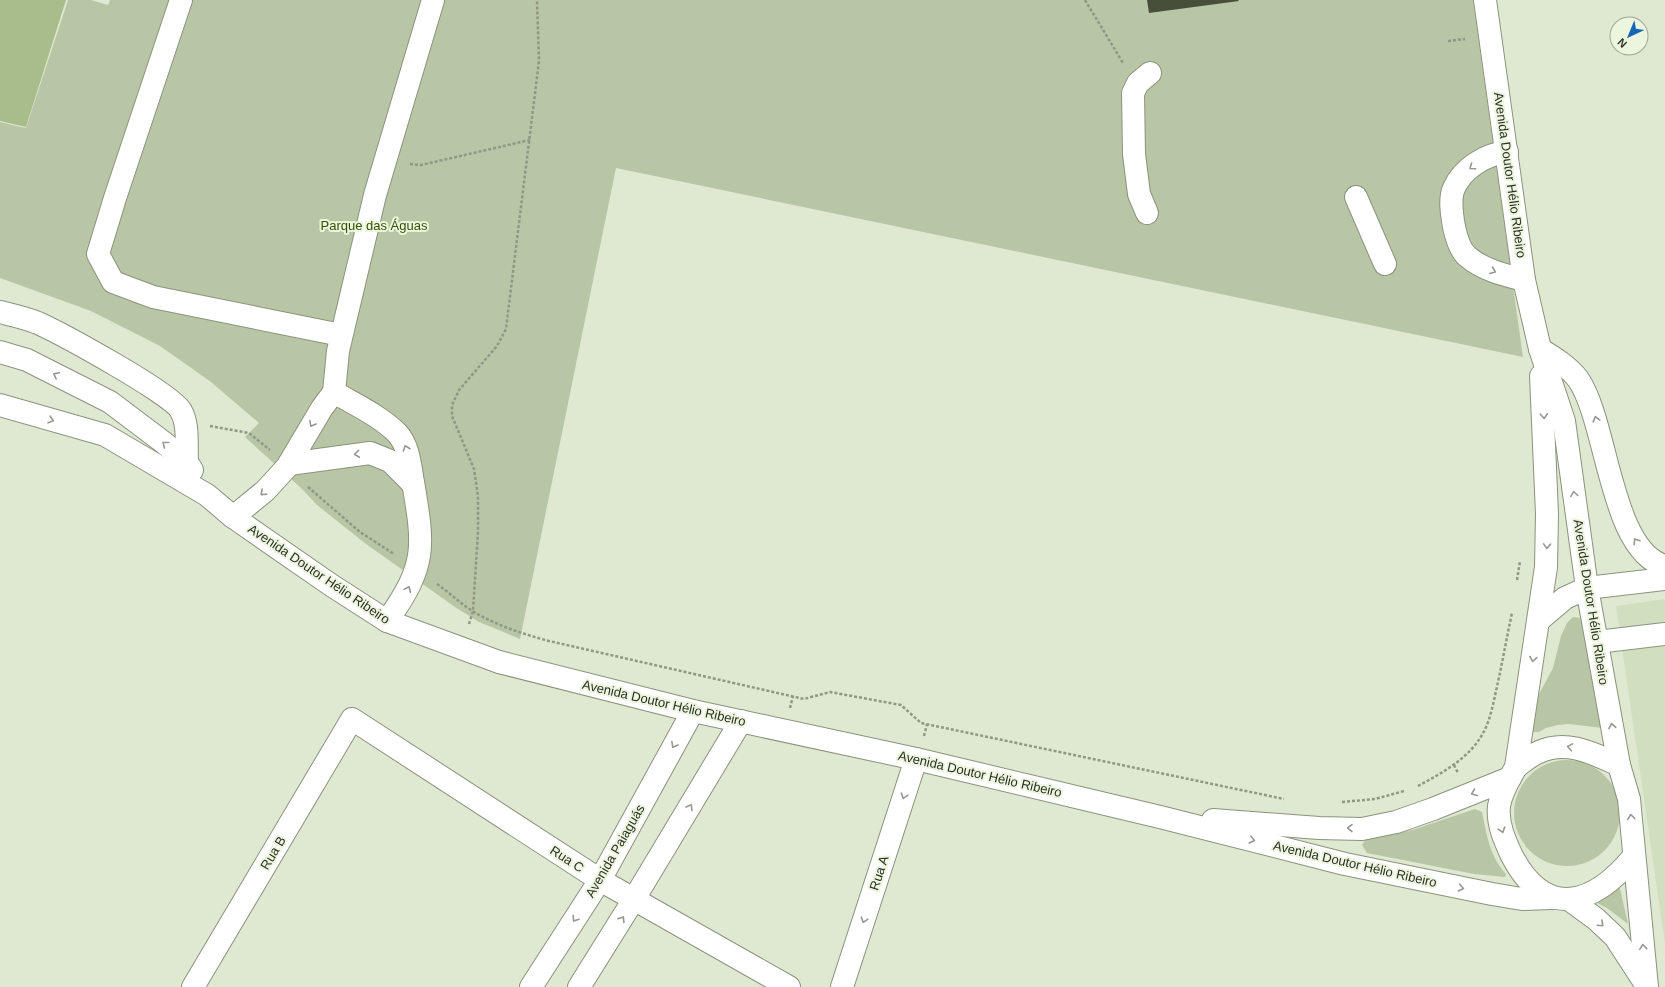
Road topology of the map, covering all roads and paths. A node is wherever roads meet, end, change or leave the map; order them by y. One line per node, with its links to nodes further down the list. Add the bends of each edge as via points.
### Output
1 (181, 0): 18 (street, via 114,198 98,254 114,282 153,297)
2 (433, 0): 12 (street)
3 (537, 0): 10 (path, via 539,61)
4 (1085, 0): 8 (path)
5 (1485, 0): 11 (street, Avenida Doutor Hélio Ribeiro)
6 (1469, 39): 7 (path)
7 (1448, 41)
8 (1120, 59)
9 (1150, 74): 14 (street, via 1138,83 1134,93 1134,154 1139,194)
10 (530, 140): 12 (path, via 421,165 403,164); 36 (path, via 506,329 497,346 459,390 452,405 452,416 474,469 478,496)
11 (1508, 152): 16 (street, Avenida Doutor Hélio Ribeiro); 16 (street, one-way to 16, via 1486,157 1466,171 1454,188 1453,220 1456,237 1467,257 1504,275)
12 (386, 157): 18 (street)
13 (1356, 197): 15 (street)
14 (1147, 213)
15 (1385, 264)
16 (1524, 280): 19 (street, Avenida Doutor Hélio Ribeiro)
17 (0, 312): 23 (street, via 38,323 98,354 168,398 181,409)
18 (341, 335): 21 (street)
19 (1540, 349): 30 (street, one-way to 19, via 1644,553 1628,529 1610,477 1594,413 1578,379 1561,362); 34 (street, Avenida Doutor Hélio Ribeiro, one-way to 19, via 1564,421); 37 (street, Avenida Doutor Hélio Ribeiro, one-way to 37, via 1547,514 1546,567)
20 (0, 352): 24 (street, Avenida Doutor Hélio Ribeiro, one-way to 20, via 110,402 27,360)
21 (334, 392): 25 (street, one-way to 25); 26 (street, one-way to 21, via 405,444 397,433 372,414)
22 (0, 405): 27 (street, Avenida Doutor Hélio Ribeiro, one-way to 27, via 105,435)
23 (186, 422): 24 (street); 25 (path, via 249,433)
24 (187, 462): 27 (street, Avenida Doutor Hélio Ribeiro)
25 (288, 465): 26 (street, one-way to 25, via 390,461 370,453); 28 (street, one-way to 28, via 265,491); 31 (path, via 360,532)
26 (413, 484): 31 (street, via 420,522 421,546)
27 (207, 496): 28 (street, Avenida Doutor Hélio Ribeiro)
28 (234, 517): 38 (street, Avenida Doutor Hélio Ribeiro)
29 (1520, 556): 33 (path)
30 (1665, 566)
31 (416, 570): 36 (path); 38 (street, one-way to 31, via 405,596)
32 (1665, 579): 34 (street)
33 (1516, 585)
34 (1587, 588): 37 (street, via 1565,598); 40 (street, Avenida Doutor Hélio Ribeiro)
35 (1513, 608): 47 (path, via 1493,707 1482,735 1454,765)
36 (473, 611): 49 (path, via 514,631 549,641 804,699 830,692 901,704 921,723)
37 (1539, 620): 46 (street, Avenida Doutor Hélio Ribeiro, one-way to 46)
38 (387, 621): 41 (street, Avenida Doutor Hélio Ribeiro, via 499,662)
39 (1665, 634): 40 (street)
40 (1597, 642): 45 (street, Avenida Doutor Hélio Ribeiro, one-way to 40)
41 (693, 711): 43 (street, Avenida Doutor Hélio Ribeiro); 53 (street, Avenida Paiaguás, one-way to 53)
42 (352, 719): 53 (street, Rua C); 56 (street, Rua B)
43 (741, 721): 44 (street, Avenida Doutor Hélio Ribeiro); 54 (street, one-way to 43)
44 (916, 759): 51 (street, Avenida Doutor Hélio Ribeiro); 60 (street, Rua A, one-way to 60)
45 (1619, 765): 46 (street, one-way to 46, via 1586,750 1562,746 1539,752); 52 (street, Avenida Doutor Hélio Ribeiro, one-way to 45, via 1629,799)
46 (1513, 772): 51 (street, Avenida Doutor Hélio Ribeiro, one-way to 51, via 1433,809 1396,822 1362,829); 55 (street, Avenida Doutor Hélio Ribeiro, one-way to 55, via 1504,788 1499,806 1500,826 1519,869 1535,888)
47 (1415, 788)
48 (1408, 790): 50 (path, via 1375,799)
49 (1290, 800)
50 (1339, 802)
51 (1160, 817): 55 (street, Avenida Doutor Hélio Ribeiro, one-way to 55, via 1352,866 1522,899)
52 (1634, 856): 55 (street, Avenida Doutor Hélio Ribeiro, via 1606,884 1588,894); 61 (street, Avenida Doutor Hélio Ribeiro, one-way to 52)
53 (600, 880): 54 (street, Rua C); 57 (street, Avenida Paiaguás, one-way to 57)
54 (634, 899): 58 (street, one-way to 54); 59 (street, Rua C)
55 (1561, 899): 61 (street, Avenida Doutor Hélio Ribeiro, one-way to 61, via 1596,919 1616,937)
56 (193, 987)
57 (532, 987)
58 (579, 987)
59 (789, 987)
60 (842, 987)
61 (1647, 987)

